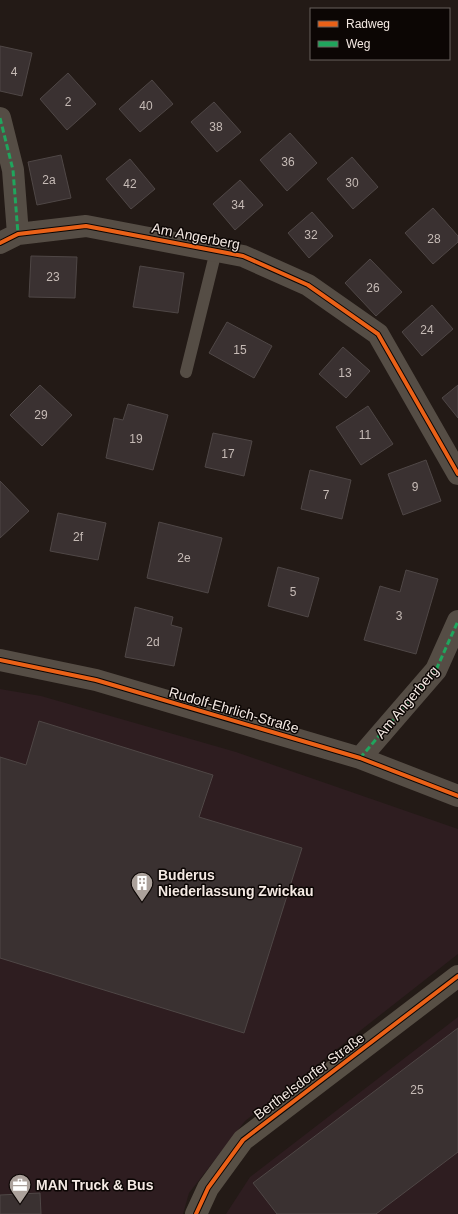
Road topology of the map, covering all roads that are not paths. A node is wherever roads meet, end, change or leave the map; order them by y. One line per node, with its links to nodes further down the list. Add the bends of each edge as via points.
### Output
1 (0, 118): 2 (street, via 12,170)
2 (9, 238): 3 (street, Am Angerberg, via 86,226)
3 (216, 251): 4 (lane); 5 (street, Am Angerberg, via 243,256 308,285 378,334)
4 (186, 372)
5 (458, 474)
6 (458, 621): 8 (street, Am Angerberg, via 436,670)
7 (0, 660): 8 (street, Rudolf-Ehrlich-Straße, via 96,680)
8 (360, 758): 9 (street, Rudolf-Ehrlich-Straße)
9 (458, 796)
10 (458, 976): 11 (street, Berthelsdorfer Straße, via 243,1140 208,1188)
11 (196, 1214)

